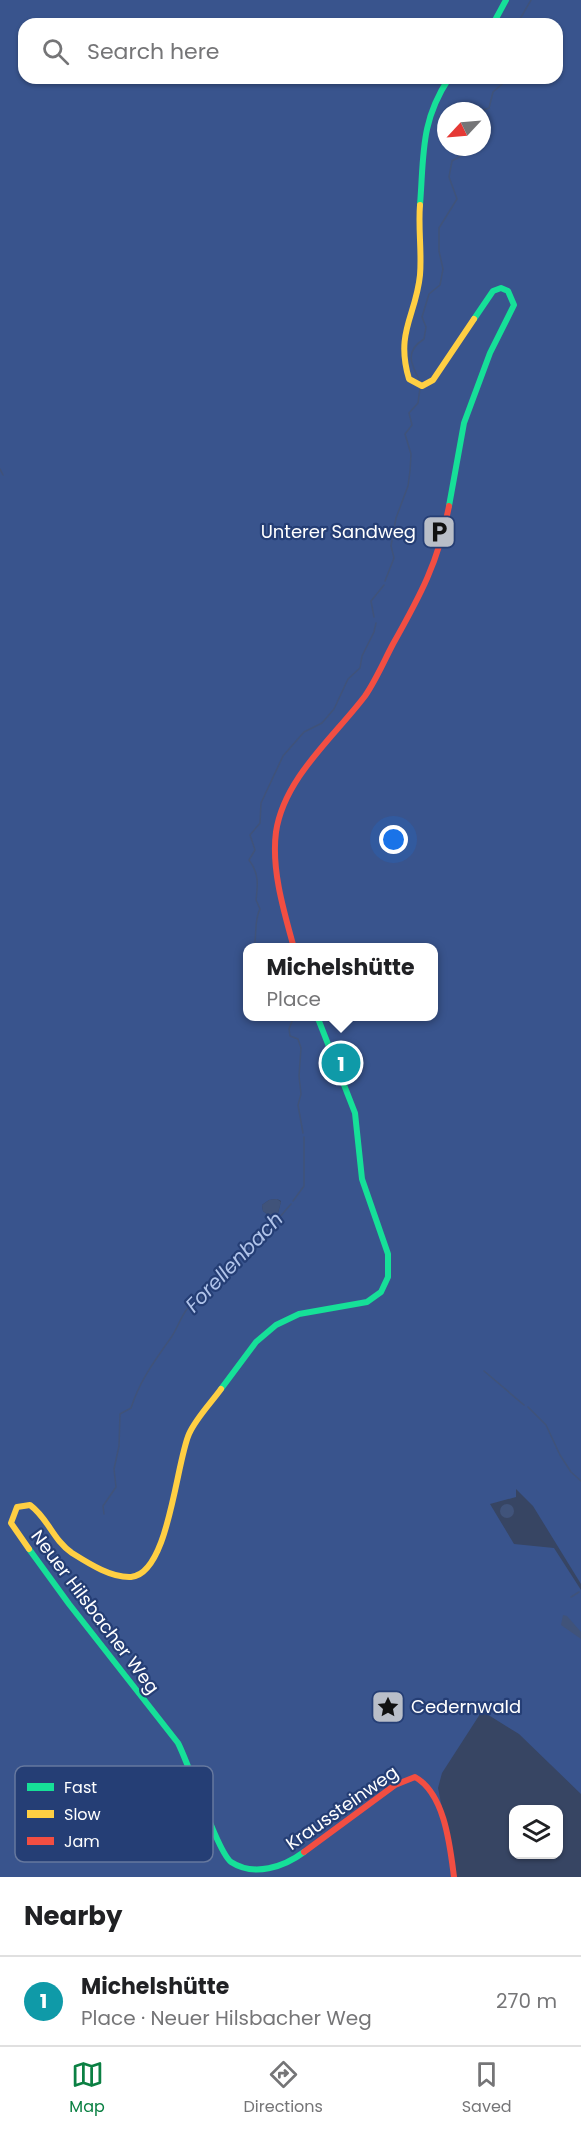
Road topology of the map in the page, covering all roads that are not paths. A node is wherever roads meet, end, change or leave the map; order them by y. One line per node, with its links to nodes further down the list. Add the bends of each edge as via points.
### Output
1 (506, 0): 2 (street)
2 (496, 18)
3 (445, 84): 4 (street, via 427,123 419,216 420,276 404,339 409,379 422,386 433,380 493,291 508,291 514,305 491,349 467,415 443,539 429,579 366,694 297,780 282,809 276,832 276,858)
4 (293, 943)
5 (319, 1021): 6 (street, Neuer Hilsbacher Weg, via 355,1113 363,1185 389,1259 385,1285 365,1303 290,1318 256,1342 187,1436 159,1549 145,1573 131,1577 115,1575 67,1549 52,1536 32,1505 20,1505 11,1518 15,1532 178,1743)
6 (190, 1766)
7 (213, 1829): 8 (street, Neuer Hilsbacher Weg)
8 (220, 1848): 9 (street, Kraussteinweg, via 226,1858 243,1868 282,1867 395,1785 417,1777 432,1792 448,1841)
9 (454, 1877)

